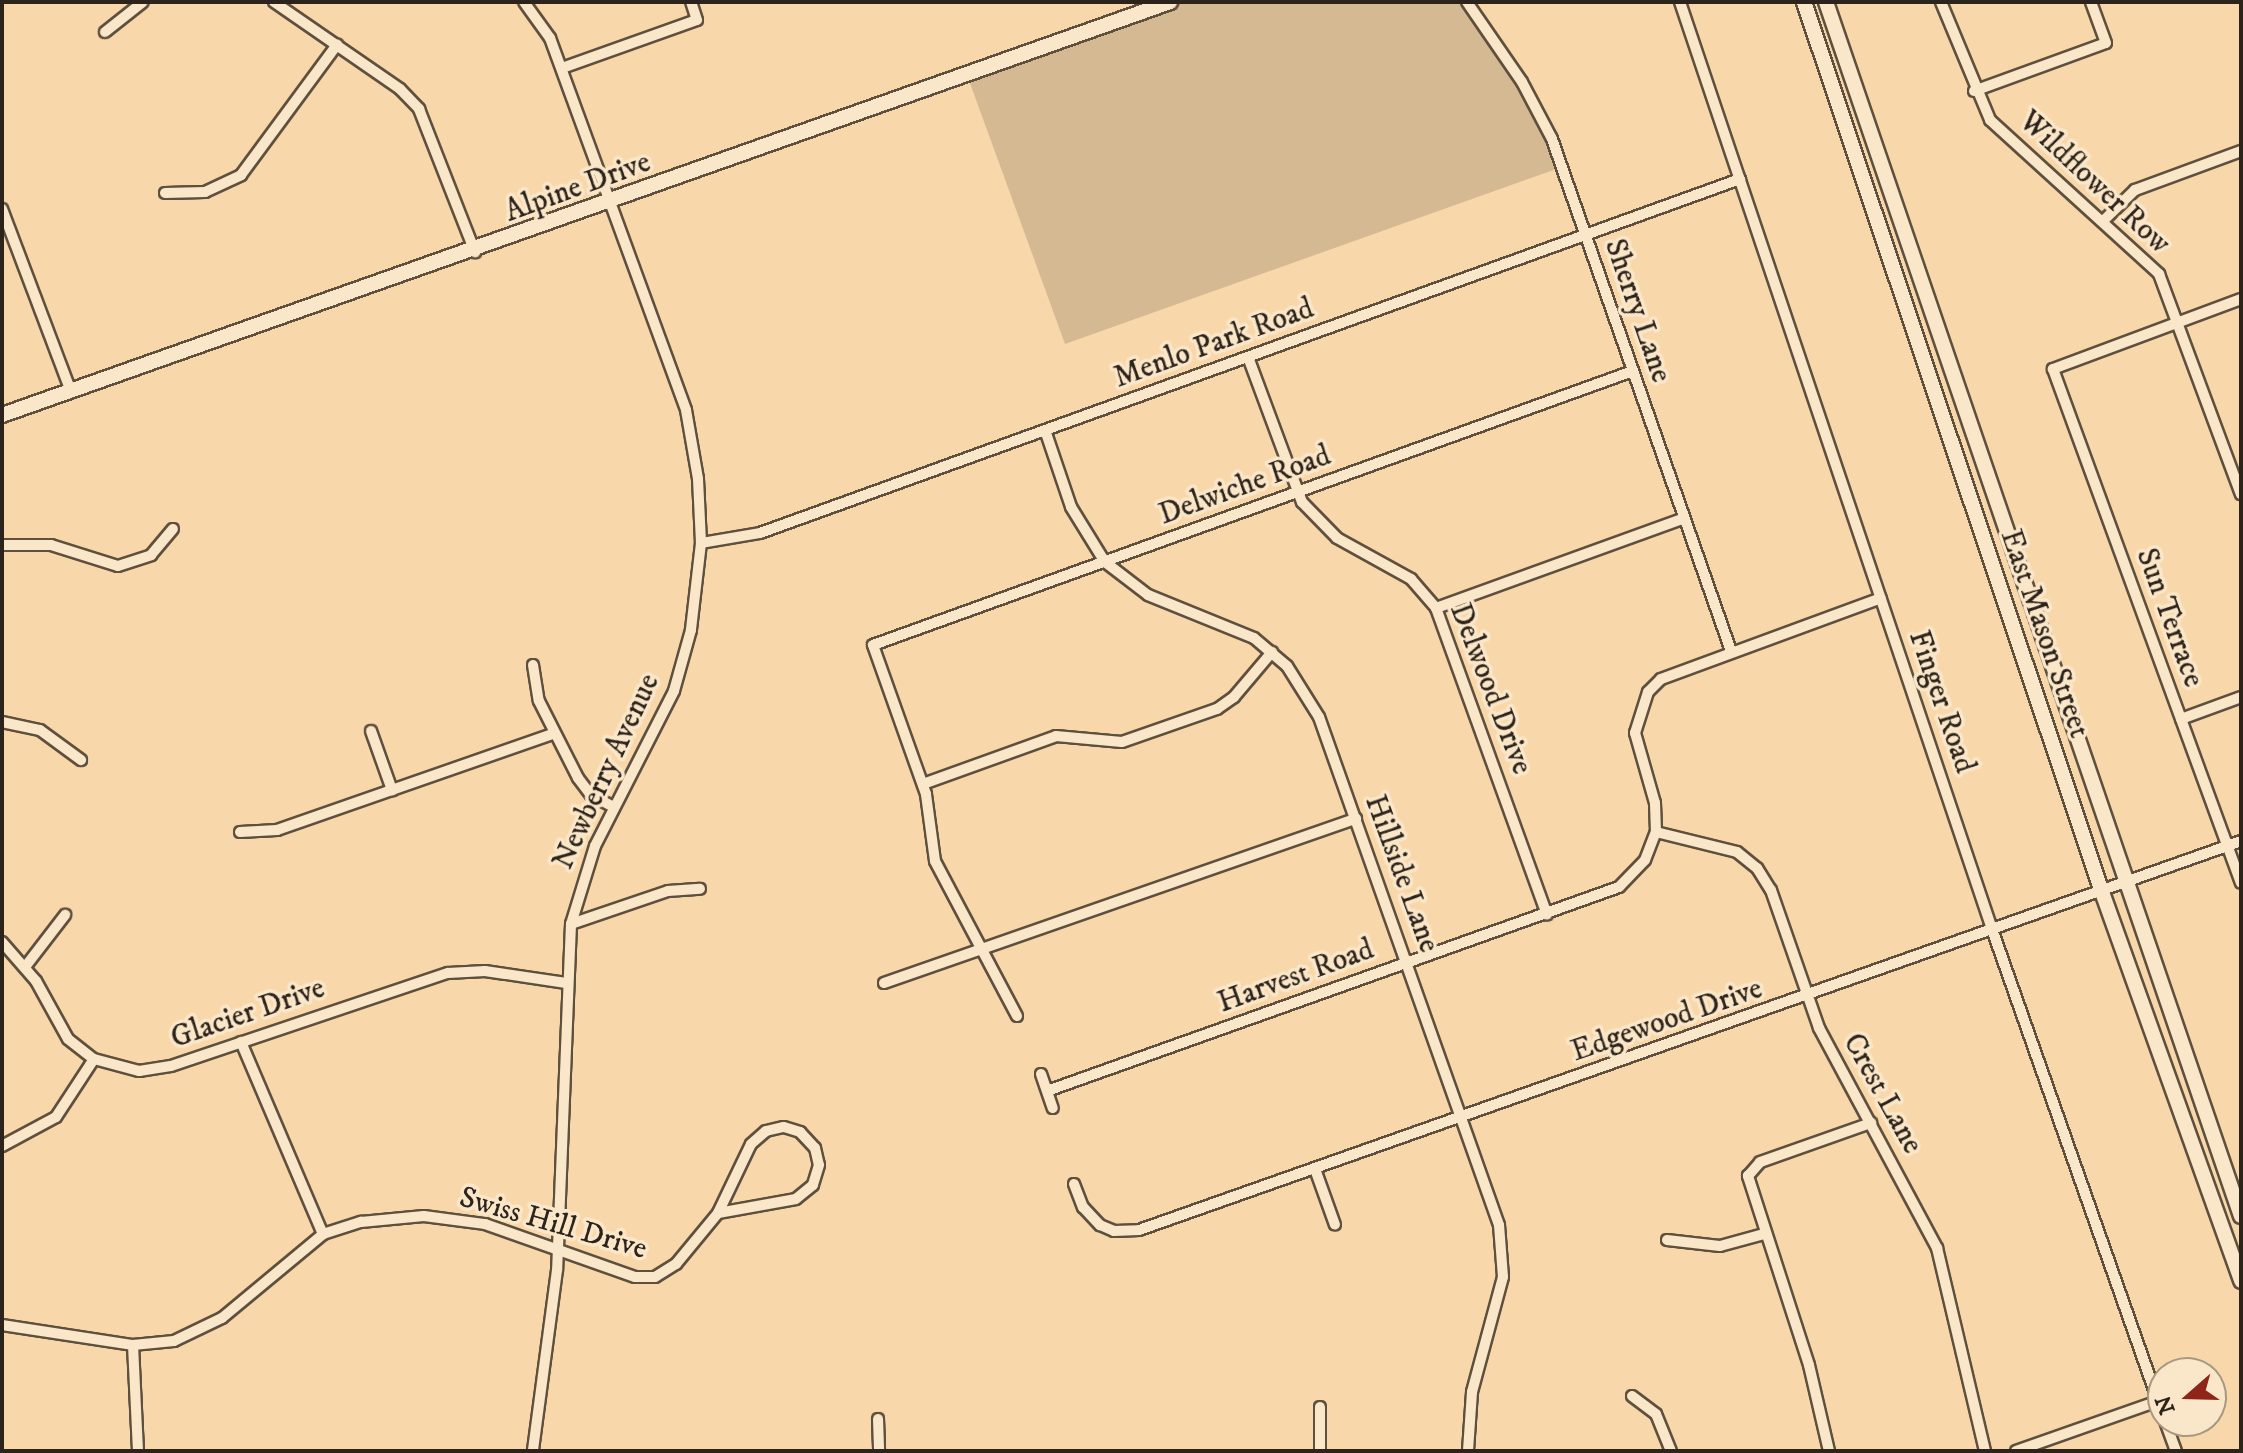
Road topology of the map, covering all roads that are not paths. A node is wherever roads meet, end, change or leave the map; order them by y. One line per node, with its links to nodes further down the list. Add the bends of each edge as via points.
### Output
1 (143, 2): 12 (street)
2 (274, 2): 13 (street)
3 (524, 2): 14 (street, Newberry Avenue, via 550,38)
4 (691, 2): 14 (street, via 697,20)
5 (1467, 2): 22 (street, Sherry Lane, via 1538,110)
6 (1680, 2): 17 (street, Finger Road)
7 (1804, 2): 62 (main road, East Mason Street)
8 (1826, 2): 59 (main road, East Mason Street)
9 (1941, 2): 15 (street, Wildflower Row)
10 (2091, 2): 15 (street, via 2106,43)
11 (1161, 3): 19 (main road, Alpine Drive)
12 (105, 32)
13 (337, 45): 18 (street, via 241,175 205,192); 25 (street, via 400,89 419,109)
14 (562, 68): 19 (street, Newberry Avenue)
15 (1974, 91): 21 (street, Wildflower Row, via 1990,120)
16 (2241, 151): 21 (street, via 2135,190)
17 (1740, 179): 22 (street, Menlo Park Road); 40 (street, Finger Road)
18 (165, 193)
19 (611, 204): 25 (main road, Alpine Drive); 37 (street, Newberry Avenue, via 686,410 698,479)
20 (2, 209): 23 (street)
21 (2103, 221): 27 (street, Wildflower Row, via 2159,274)
22 (1585, 235): 28 (street, Menlo Park Road); 29 (street, Sherry Lane)
23 (14, 241): 24 (street); 30 (street)
24 (2, 245)
25 (475, 252): 30 (main road, Alpine Drive)
26 (2241, 299): 27 (street)
27 (2178, 322): 34 (street, Wildflower Row); 46 (street, Sun Terrace, via 2053,369)
28 (1248, 357): 32 (street, Menlo Park Road); 33 (street, Delwood Drive)
29 (1633, 371): 33 (street, Delwiche Road); 35 (street, Sherry Lane)
30 (71, 392): 31 (main road, Alpine Drive)
31 (2, 415)
32 (1045, 430): 37 (street, Menlo Park Road, via 760,533); 39 (street, Hillside Lane, via 1071,507)
33 (1296, 493): 39 (street, Delwiche Road); 41 (street, Delwood Drive, via 1325,528 1397,568)
34 (2241, 494)
35 (1684, 518): 41 (street); 42 (street, Sherry Lane)
36 (173, 529): 38 (street, via 151,555 118,566 51,545)
37 (701, 543): 53 (street, Newberry Avenue, via 697,599 679,676 648,749)
38 (2, 545)
39 (1105, 562): 43 (street, Hillside Lane, via 1148,595 1236,628); 51 (street, Delwiche Road, via 873,645)
40 (1881, 598): 42 (street); 66 (street, Finger Road)
41 (1436, 608): 63 (street, Delwood Drive)
42 (1731, 651): 56 (street, via 1661,679 1639,711 1637,747 1655,803)
43 (1272, 652): 51 (street, via 1217,709 1122,742 1056,736); 54 (street, Hillside Lane, via 1315,708)
44 (533, 665): 49 (street, via 539,701)
45 (2241, 697): 46 (street)
46 (2181, 719): 58 (street, Sun Terrace)
47 (2, 722): 50 (street, via 40,730)
48 (371, 731): 52 (street)
49 (555, 733): 52 (street); 53 (street, via 585,788)
50 (81, 760)
51 (923, 784): 68 (street, via 935,861)
52 (392, 790): 55 (street, via 277,830)
53 (614, 807): 65 (street, Newberry Avenue, via 586,869)
54 (1356, 819): 68 (street); 69 (street, Hillside Lane)
55 (240, 832)
56 (1656, 832): 63 (street, Harvest Road, via 1645,860 1629,880); 73 (street, Crest Lane, via 1721,846 1757,868 1771,890)
57 (2241, 841): 58 (street, Edgewood Drive)
58 (2227, 846): 59 (street, Edgewood Drive); 60 (street, Sun Terrace)
59 (2125, 883): 62 (street, Edgewood Drive); 86 (main road, East Mason Street)
60 (2241, 883)
61 (700, 889): 65 (street, via 668,891)
62 (2102, 892): 66 (street, Edgewood Drive); 92 (main road, East Mason Street)
63 (1547, 914): 69 (street, Harvest Road)
64 (65, 915): 70 (street)
65 (571, 924): 71 (street, Newberry Avenue)
66 (1993, 932): 73 (street, Edgewood Drive); 95 (street, Finger Road)
67 (2, 942): 70 (street, Glacier Drive)
68 (981, 949): 72 (street); 74 (street)
69 (1407, 963): 78 (street, Harvest Road); 80 (street, Hillside Lane)
70 (25, 967): 76 (street, Glacier Drive, via 58,1026)
71 (566, 983): 75 (street, Glacier Drive, via 485,971 448,973); 91 (street, Newberry Avenue)
72 (884, 983)
73 (1808, 997): 80 (street, Edgewood Drive); 81 (street, Crest Lane, via 1831,1053)
74 (1017, 1016)
75 (241, 1042): 76 (street, Glacier Drive, via 154,1070 124,1069); 88 (street)
76 (94, 1059): 82 (street, via 56,1117)
77 (1041, 1074): 78 (street)
78 (1047, 1091): 79 (street)
79 (1053, 1108)
80 (1462, 1118): 83 (street, Edgewood Drive); 104 (street, Hillside Lane, via 1499,1225 1504,1259 1500,1296 1472,1392)
81 (1871, 1123): 89 (street, via 1754,1166 1748,1188); 107 (street, Crest Lane, via 1937,1248)
82 (2, 1146)
83 (1315, 1169): 84 (street, Edgewood Drive, via 1139,1230 1106,1228 1091,1218); 87 (street)
84 (1074, 1184)
85 (718, 1213): 85 (street, Swiss Hill Drive, via 803,1195 818,1176 818,1155 811,1141 784,1127 757,1137); 91 (street, Swiss Hill Drive, via 676,1264 655,1277 635,1277)
86 (2241, 1216)
87 (1335, 1225)
88 (323, 1234): 91 (street, Swiss Hill Drive, via 361,1222 447,1217); 94 (street, Swiss Hill Drive, via 206,1328 174,1341)
89 (1764, 1234): 90 (street, via 1720,1246); 106 (street, via 1809,1365)
90 (1667, 1240)
91 (557, 1249): 101 (street, Newberry Avenue)
92 (2241, 1281)
93 (2, 1325): 94 (street, Swiss Hill Drive)
94 (133, 1345): 100 (street)
95 (2147, 1370)
96 (1632, 1396): 105 (street, via 1656,1414)
97 (2147, 1405): 108 (street)
98 (1320, 1407): 103 (street)
99 (878, 1419): 102 (street)
100 (138, 1451)
101 (533, 1451)
102 (879, 1451)
103 (1320, 1451)
104 (1468, 1451)
105 (1671, 1451)
106 (1829, 1451)
107 (1985, 1451)
108 (2016, 1451)

